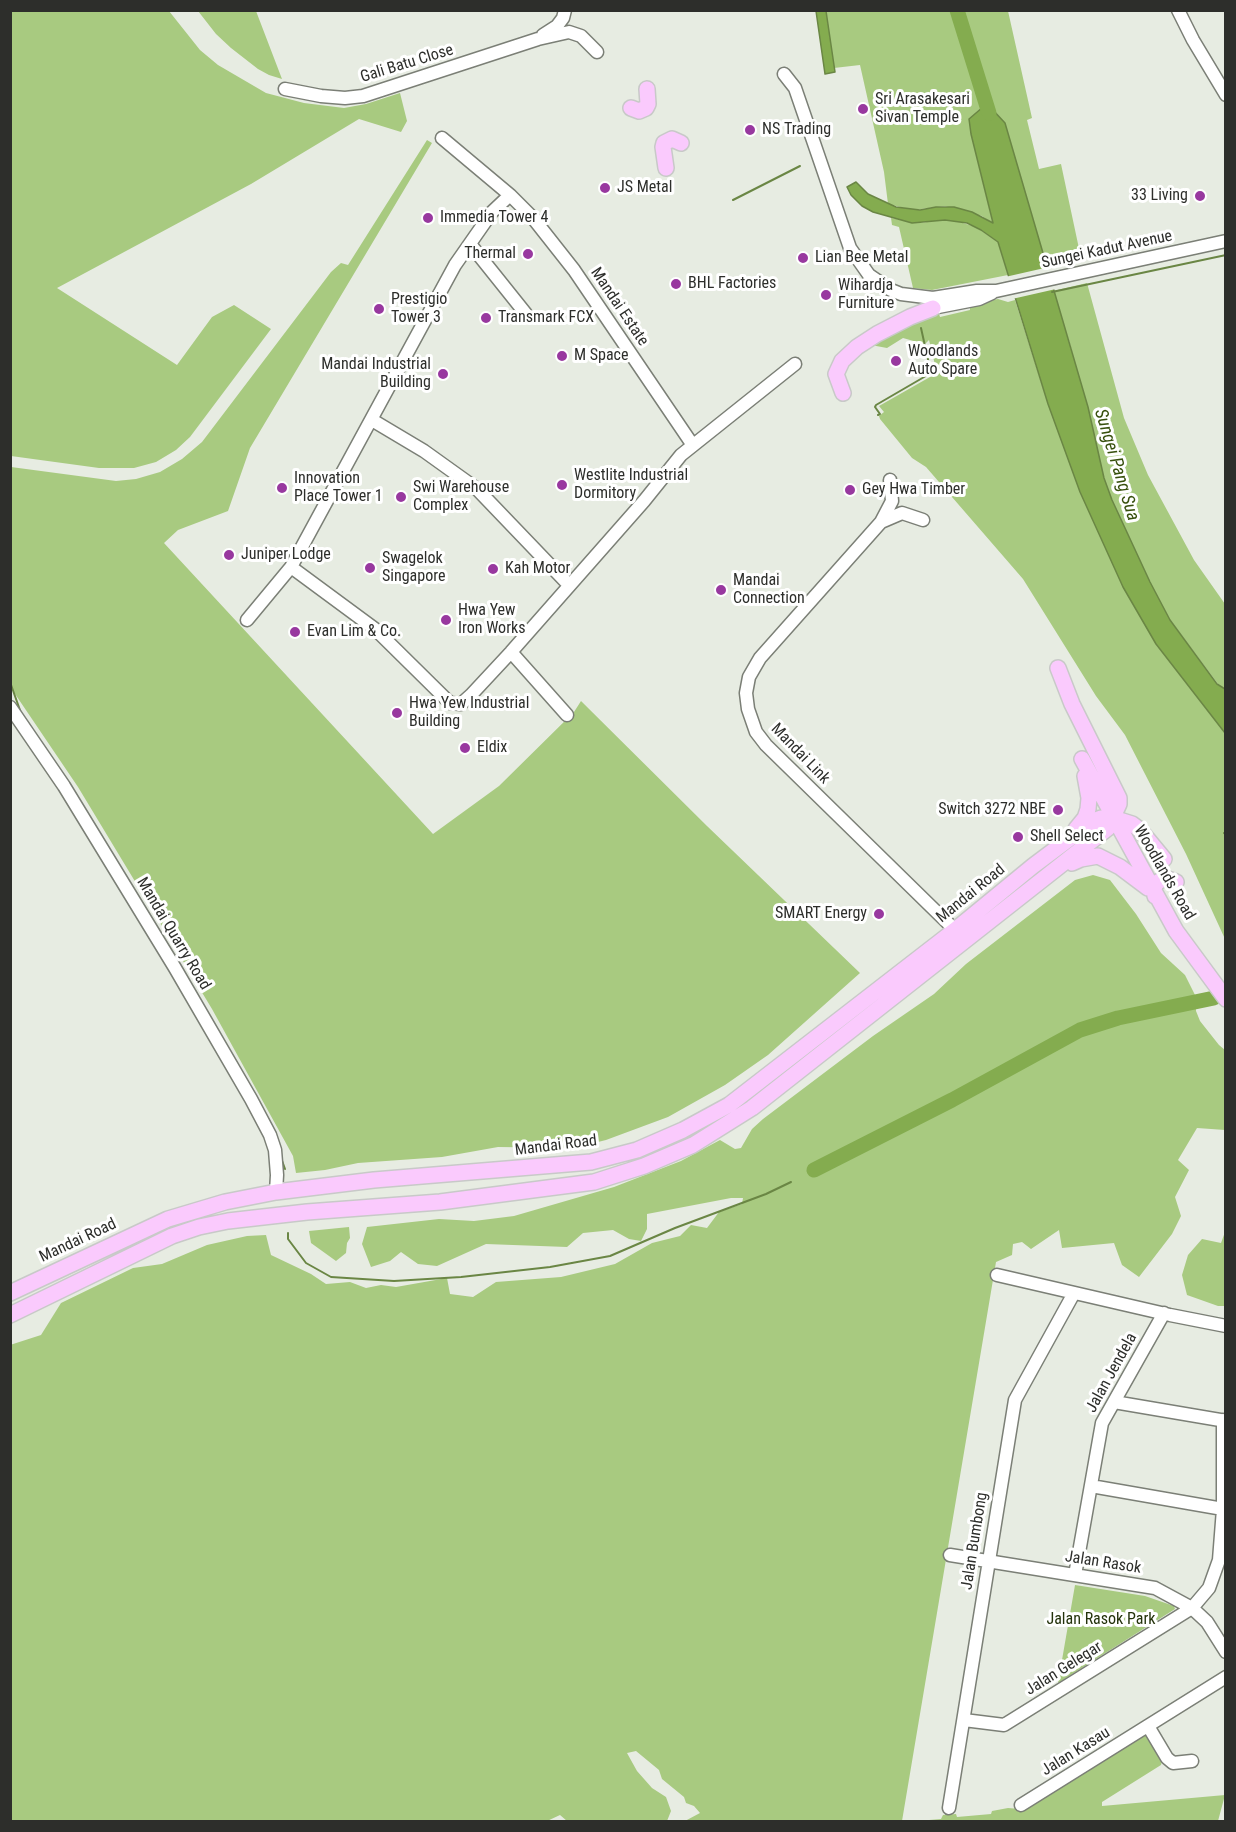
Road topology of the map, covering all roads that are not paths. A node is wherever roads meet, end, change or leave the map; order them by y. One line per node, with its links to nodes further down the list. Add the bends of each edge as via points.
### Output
1 (565, 10): 3 (street, Gali Batu Close, via 557,26)
2 (1178, 10): 8 (street)
3 (537, 39): 4 (street, Gali Batu Close, via 569,32 581,36); 6 (street, Gali Batu Close, via 363,96 321,96)
4 (597, 52)
5 (784, 74): 16 (street, Sungei Kadut Avenue, via 795,88 850,248 869,274 891,290 917,297)
6 (285, 89)
7 (647, 89): 9 (main road, via 646,108)
8 (1226, 95)
9 (631, 108)
10 (442, 138): 13 (street, Mandai Estate)
11 (681, 143): 12 (main road, via 672,139 664,143)
12 (666, 168)
13 (510, 195): 15 (street, via 492,212); 22 (street, Mandai Estate, via 574,270)
14 (1226, 241): 16 (street, Sungei Kadut Avenue)
15 (470, 244): 18 (street); 21 (street)
16 (1001, 290): 17 (street, Sungei Kadut Avenue, via 979,299)
17 (933, 308): 20 (main road, via 877,334 842,361 836,374)
18 (526, 314)
19 (795, 364): 22 (street)
20 (843, 393)
21 (372, 420): 26 (street); 27 (street, via 477,489)
22 (692, 444): 27 (street)
23 (890, 480): 25 (street, Mandai Link, via 892,501)
24 (924, 520): 25 (street, via 902,513)
25 (881, 522): 41 (street, Mandai Link, via 760,658 749,677 747,709 766,745)
26 (291, 567): 28 (street); 29 (street, via 375,629 450,704 458,705 468,699)
27 (569, 585): 29 (street)
28 (247, 620)
29 (511, 652): 32 (street)
30 (1058, 668): 35 (main road, via 1117,793 1119,804)
31 (10, 706): 46 (street, Mandai Quarry Road, via 64,786 251,1100 270,1135)
32 (567, 715)
33 (1092, 779): 34 (main road, via 1094,798); 34 (main road, Woodlands Road, via 1082,759 1089,798); 35 (main road, Woodlands Road)
34 (1085, 818): 36 (main road)
35 (1113, 818): 36 (main road, via 1094,821); 37 (main road, via 1140,830); 38 (main road, Mandai Road, via 1108,828); 40 (main road, Woodlands Road)
36 (1062, 844): 41 (main road, Mandai Road)
37 (1164, 859)
38 (1058, 868): 40 (main road, via 1098,856 1120,867); 44 (main road, Mandai Road)
39 (1176, 882): 40 (main road, via 1165,878 1155,883)
40 (1154, 894): 42 (main road, Woodlands Road)
41 (955, 930): 43 (main road, Mandai Road)
42 (1226, 999)
43 (823, 1033): 44 (main road, via 830,1040); 45 (main road, Mandai Road, via 729,1105 637,1150 591,1162)
44 (845, 1037): 47 (main road, Mandai Road, via 752,1108 693,1145 644,1166 594,1182)
45 (428, 1176): 46 (main road, Mandai Road); 47 (main road, via 443,1181 446,1187 447,1194)
46 (276, 1192): 49 (main road, Mandai Road, via 168,1219)
47 (440, 1202): 52 (main road, Mandai Road, via 284,1215 199,1227 142,1250)
48 (997, 1275): 50 (street)
49 (10, 1293)
50 (1074, 1293): 51 (street); 59 (street, Jalan Bumbong, via 1015,1400)
51 (1164, 1313): 53 (street); 54 (street, Jalan Jendela)
52 (10, 1316)
53 (1226, 1326)
54 (1114, 1402): 55 (street); 56 (street, Jalan Jendela, via 1102,1424)
55 (1225, 1420): 57 (street, Jalan Gelegar)
56 (1090, 1486): 57 (street); 60 (street, Jalan Jendela)
57 (1223, 1509): 61 (street, Jalan Gelegar, via 1219,1560 1209,1588)
58 (950, 1555): 59 (street, Jalan Rasok)
59 (988, 1562): 60 (street, Jalan Rasok); 64 (street, Jalan Bumbong)
60 (1075, 1575): 61 (street, Jalan Rasok, via 1155,1588)
61 (1192, 1608): 62 (street, Jalan Rasok, via 1207,1622); 64 (street, Jalan Gelegar, via 1004,1725)
62 (1226, 1652)
63 (1226, 1677): 65 (street, Jalan Kasau)
64 (964, 1720): 68 (street, Jalan Bumbong)
65 (1148, 1726): 66 (street, via 1173,1763); 67 (street, Jalan Kasau)
66 (1192, 1761)
67 (1021, 1805)
68 (949, 1808)

